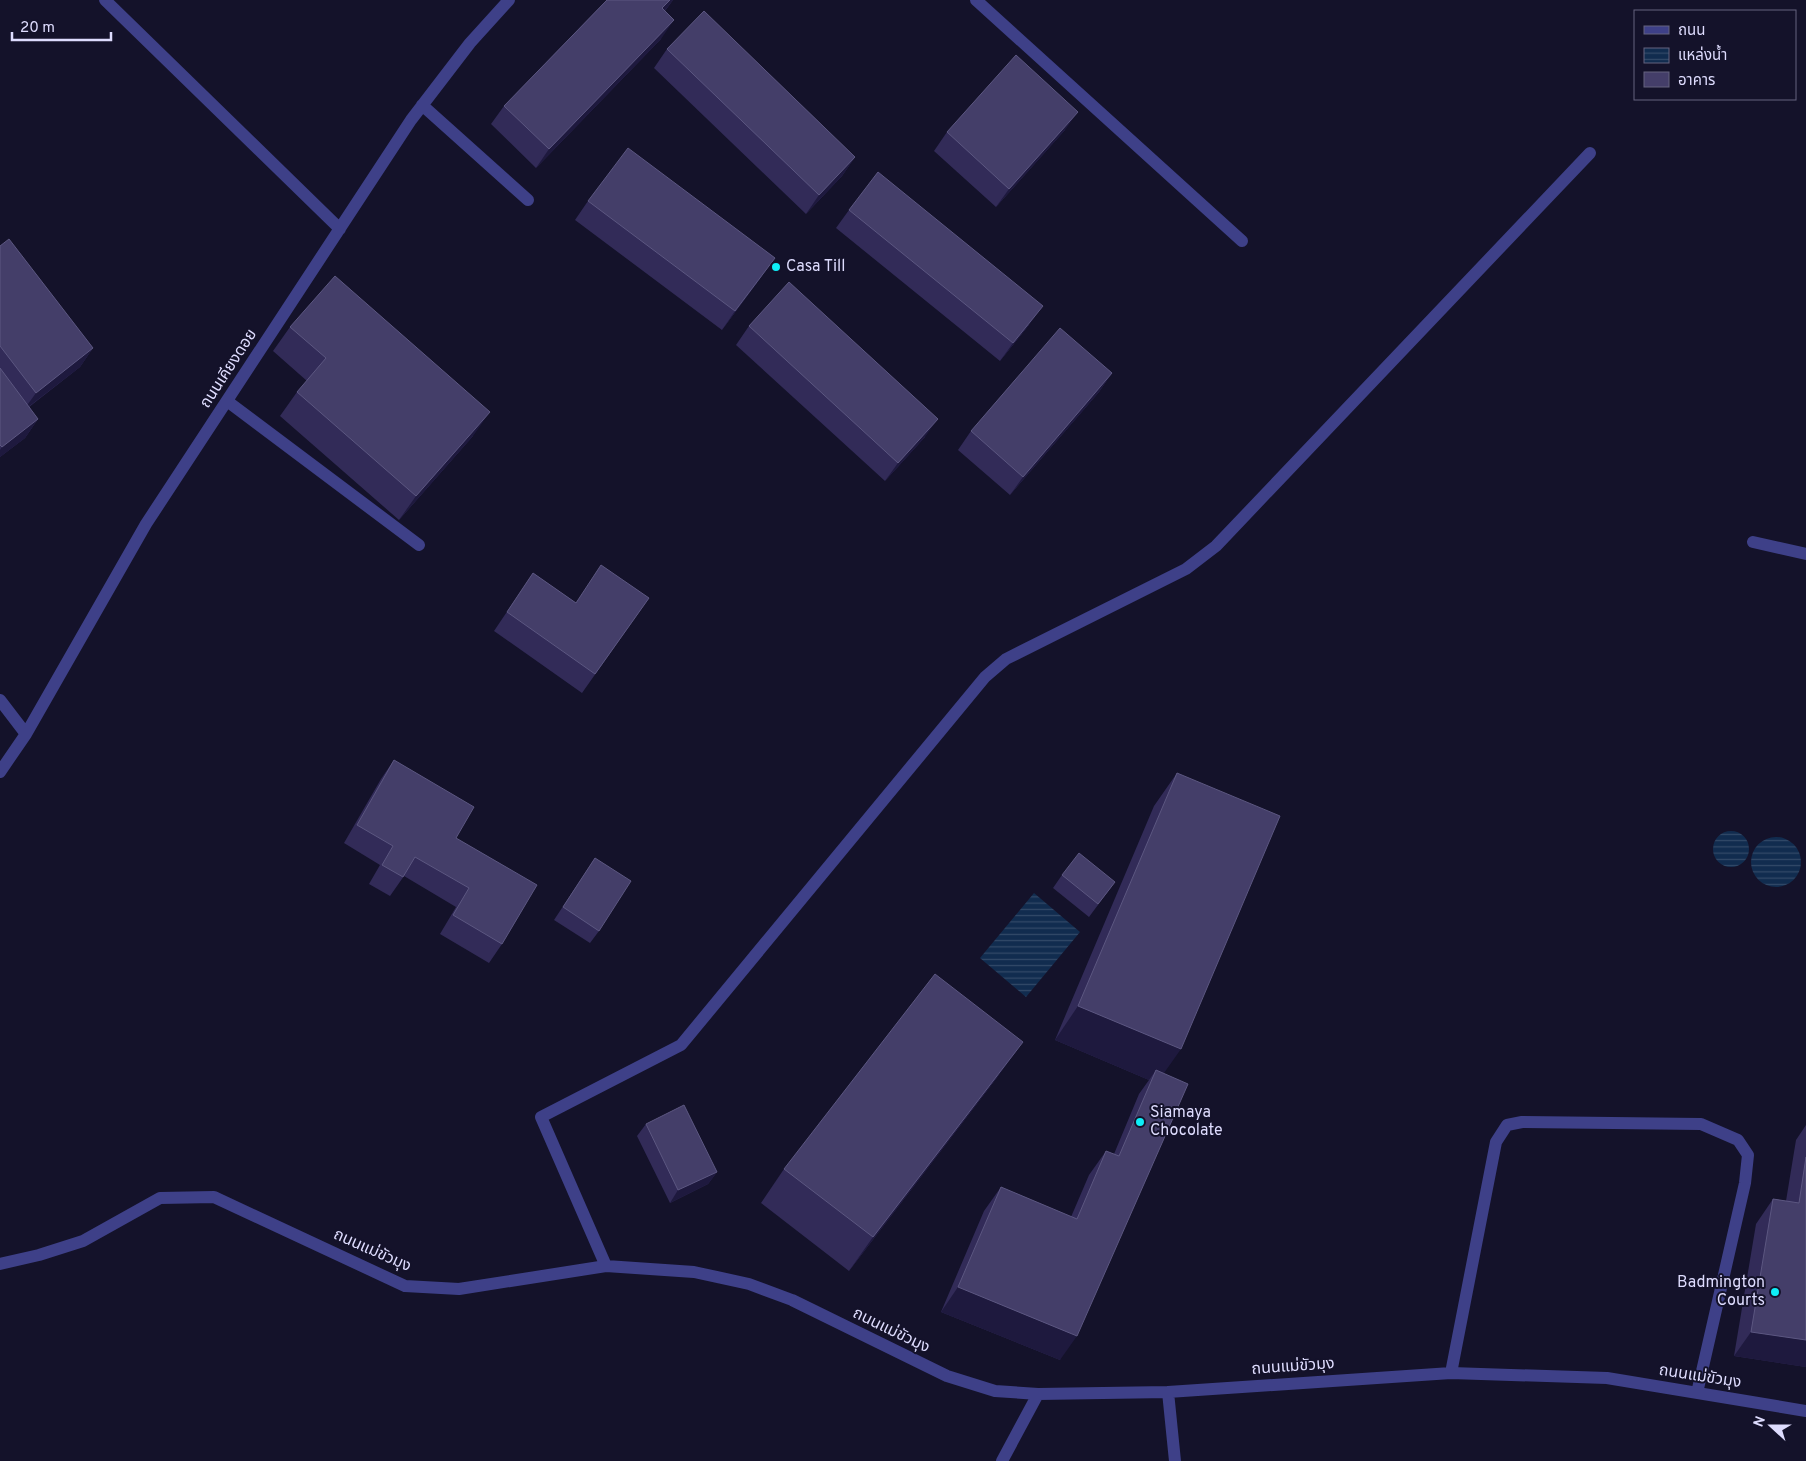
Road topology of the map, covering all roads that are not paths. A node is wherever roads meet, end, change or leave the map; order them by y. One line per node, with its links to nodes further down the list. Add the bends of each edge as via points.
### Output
1 (105, 0): 7 (street)
2 (509, 0): 4 (street, ถนนเคียงดอย, via 470,43)
3 (976, 0): 8 (street)
4 (422, 105): 6 (street); 7 (street, ถนนเคียงดอย)
5 (1590, 153): 17 (street, via 1216,546 1186,569 1006,659 985,677 681,1045 541,1117)
6 (528, 200)
7 (340, 229): 9 (street, ถนนเคียงดอย)
8 (1242, 241)
9 (227, 401): 11 (street); 14 (street, ถนนเคียงดอย, via 146,524)
10 (1754, 542): 12 (street)
11 (419, 545)
12 (1806, 554)
13 (0, 700): 14 (street)
14 (26, 734): 15 (street, ถนนเคียงดอย)
15 (0, 772)
16 (0, 1264): 17 (street, ถนนแม่ขัวมุง, via 39,1256 83,1241 160,1198 214,1197 406,1286 459,1289)
17 (606, 1266): 21 (street, ถนนแม่ขัวมุง, via 694,1272 749,1284 792,1300 947,1376 995,1391)
18 (1451, 1372): 19 (street, ถนนแม่ขัวมุง); 20 (street, ถนนแม่ขัวมุง, via 1607,1378); 20 (street, via 1496,1142 1508,1125 1522,1122 1701,1124 1738,1140 1748,1155 1745,1183)
19 (1168, 1392): 21 (street, ถนนแม่ขัวมุง); 24 (street)
20 (1697, 1393): 22 (street, ถนนแม่ขัวมุง)
21 (1038, 1394): 23 (street)
22 (1806, 1411)
23 (1002, 1461)
24 (1176, 1461)

